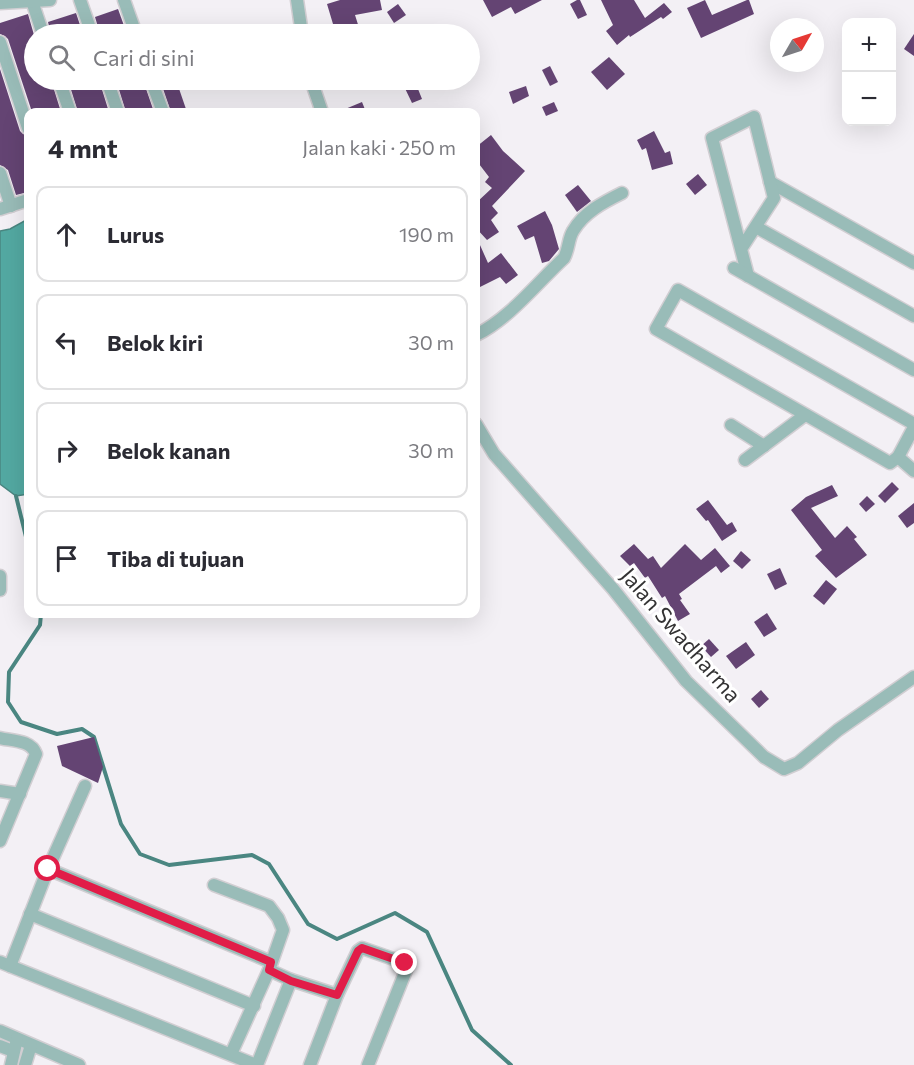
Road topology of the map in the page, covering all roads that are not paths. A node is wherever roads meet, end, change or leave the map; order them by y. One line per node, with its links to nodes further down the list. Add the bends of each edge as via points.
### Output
1 (50, 0): 5 (street)
2 (80, 0): 8 (street)
3 (124, 0): 9 (street)
4 (297, 0): 10 (street)
5 (32, 1): 6 (street); 7 (street)
6 (0, 3)
7 (40, 24)
8 (88, 24)
9 (132, 24)
10 (301, 24)
11 (0, 42): 20 (street)
12 (62, 90): 16 (street)
13 (110, 90): 17 (street)
14 (155, 90): 18 (street)
15 (314, 90): 19 (street)
16 (69, 108)
17 (117, 108)
18 (162, 108)
19 (321, 108)
20 (24, 116)
21 (0, 173): 25 (street)
22 (770, 182): 26 (street, via 774,198); 27 (street, via 754,117 712,138); 28 (street)
23 (622, 193): 32 (street, via 586,216 573,231 564,258 516,306)
24 (24, 201): 25 (street)
25 (5, 207)
26 (756, 227): 27 (street); 31 (street)
27 (741, 249): 30 (street)
28 (914, 263)
29 (734, 268): 30 (street)
30 (748, 276): 33 (street)
31 (914, 316)
32 (480, 333)
33 (914, 370)
34 (805, 415): 36 (street, via 656,329 678,290); 38 (street); 39 (street, via 891,463)
35 (731, 425): 38 (street)
36 (914, 425): 39 (street)
37 (480, 431): 44 (street, Jalan Swadharma, via 494,454 606,580 686,681 773,764 784,769 798,763)
38 (764, 446): 40 (street)
39 (898, 457): 41 (street)
40 (745, 460)
41 (914, 471)
42 (0, 576): 43 (street)
43 (0, 590)
44 (914, 676)
45 (0, 738): 48 (street, via 34,748 36,754)
46 (84, 786): 50 (street)
47 (0, 791): 48 (street)
48 (20, 794): 49 (street)
49 (0, 841)
50 (48, 869): 52 (street); 54 (street)
51 (214, 885): 54 (street, via 269,906 275,912 283,930)
52 (30, 914): 53 (street); 57 (street)
53 (5, 964): 63 (street)
54 (270, 966): 55 (street); 57 (street)
55 (291, 981): 56 (street); 67 (street)
56 (337, 995): 68 (street); 69 (street, via 362,948 405,963 407,968)
57 (254, 1006): 63 (street)
58 (0, 1031): 59 (street)
59 (17, 1039): 60 (street); 62 (street)
60 (31, 1045): 65 (street); 66 (street)
61 (0, 1046): 62 (street)
62 (13, 1051): 64 (street)
63 (231, 1054): 67 (street)
64 (11, 1065)
65 (25, 1065)
66 (79, 1065)
67 (255, 1065)
68 (310, 1065)
69 (368, 1065)

